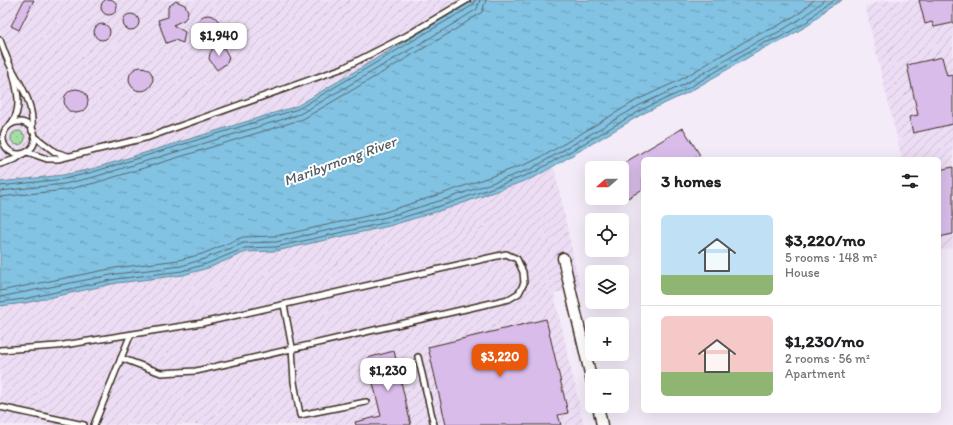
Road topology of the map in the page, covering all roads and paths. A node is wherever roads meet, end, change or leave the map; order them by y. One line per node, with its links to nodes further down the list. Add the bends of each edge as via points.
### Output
1 (467, 0): 8 (lane, via 408,35 343,68 149,137)
2 (0, 40): 3 (lane)
3 (12, 68): 4 (lane, via 18,106 16,116); 5 (lane, via 29,99)
4 (10, 125): 5 (lane, via 22,123); 6 (lane)
5 (33, 133): 7 (lane, via 33,145); 8 (lane, via 55,152)
6 (2, 135): 7 (lane, via 10,151 14,154)
7 (25, 153): 8 (lane, via 47,159); 9 (lane)
8 (69, 156)
9 (0, 164)
10 (563, 258): 17 (street)
11 (284, 305): 12 (lane); 13 (lane); 13 (lane, via 506,254 517,259 523,272 524,283 519,293 509,299)
12 (130, 336): 14 (lane, via 57,346); 16 (lane)
13 (292, 347): 16 (lane, via 196,371 161,373); 18 (lane, via 294,382 300,415)
14 (0, 350)
15 (418, 357): 23 (lane)
16 (121, 358): 22 (lane)
17 (589, 369)
18 (366, 402)
19 (0, 407): 21 (lane)
20 (599, 413): 24 (street)
21 (84, 425)
22 (94, 425)
23 (434, 425)
24 (602, 425)

